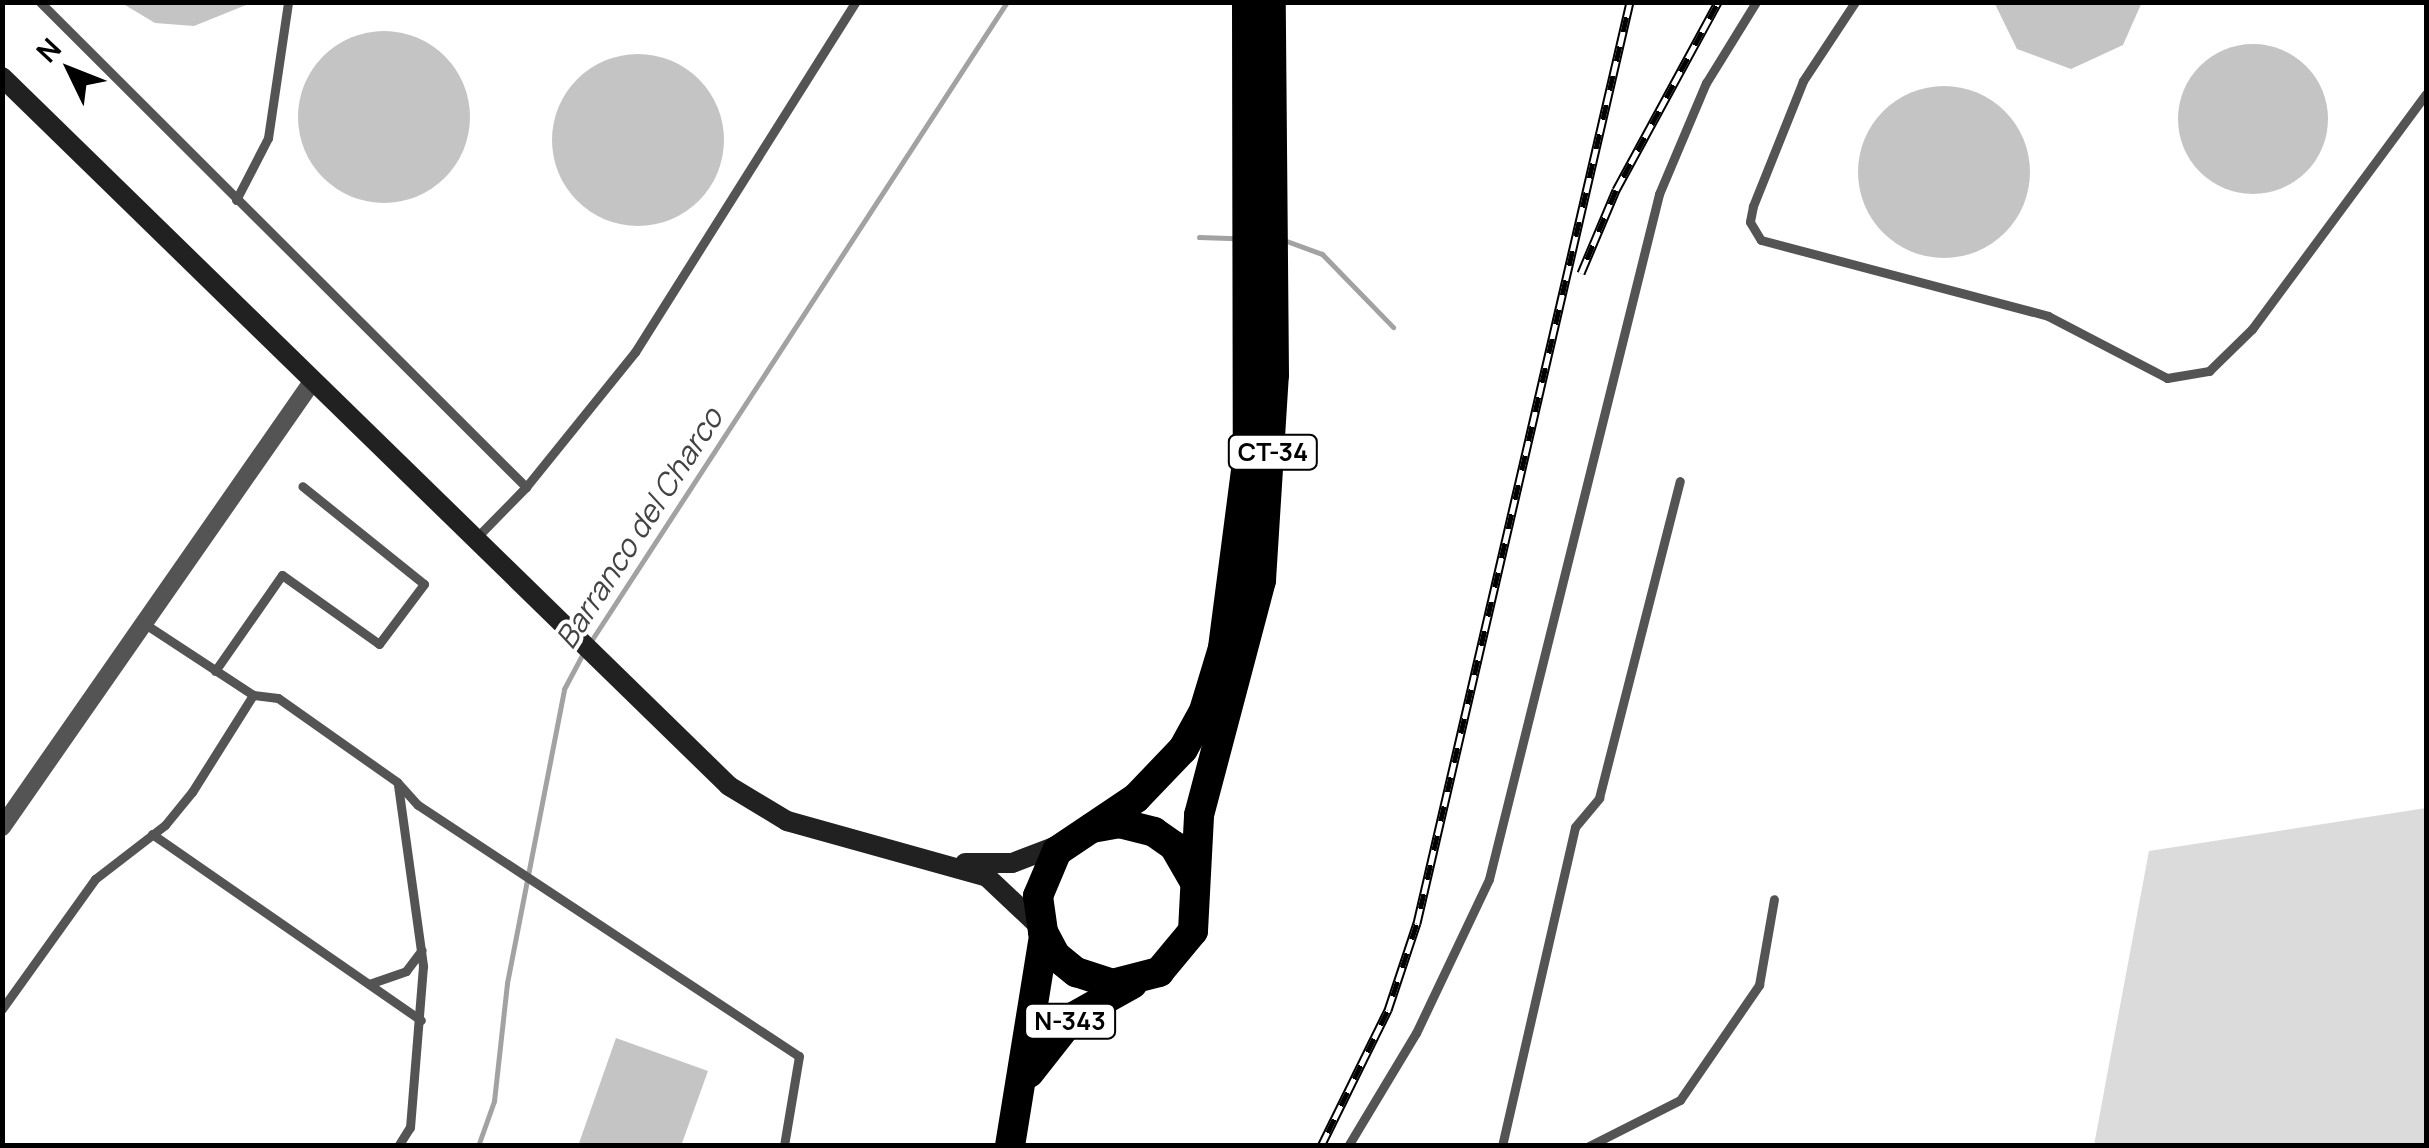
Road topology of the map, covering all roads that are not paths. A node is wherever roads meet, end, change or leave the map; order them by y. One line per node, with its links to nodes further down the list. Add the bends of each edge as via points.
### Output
1 (40, 2): 10 (lane)
2 (288, 2): 10 (lane, via 268,138)
3 (854, 2): 14 (lane, via 635,352)
4 (1246, 2): 21 (highway, CT-34, via 1248,455 1230,612 1212,689 1183,748 1136,798)
5 (1271, 2): 24 (highway, CT-34, via 1270,498 1246,653 1199,815)
6 (1756, 2): 36 (lane, via 1706,83 1659,194 1489,879 1416,1033)
7 (1855, 2): 9 (lane, via 1803,81 1752,206 1750,222 1760,240 2048,316 2167,378 2194,378 2240,342)
8 (2, 77): 11 (main road)
9 (2426, 94)
10 (236, 200): 14 (lane)
11 (312, 382): 15 (main road); 16 (street)
12 (1680, 481): 37 (lane, via 1599,798 1575,827)
13 (302, 486): 17 (lane, via 424,584 380,644 282,575)
14 (526, 487): 15 (lane)
15 (472, 542): 23 (main road, via 729,786 787,821)
16 (142, 622): 17 (lane); 20 (street)
17 (215, 671): 18 (lane)
18 (253, 695): 19 (lane, via 278,698); 22 (lane, via 192,792)
19 (397, 782): 27 (lane); 34 (lane, via 476,845 800,1056)
20 (2, 827)
21 (1080, 833): 23 (main road, via 1012,863); 24 (highway, via 1119,823 1154,832 1184,858); 26 (highway, CT-34, via 1040,883)
22 (152, 834): 29 (lane); 30 (lane, via 95,879)
23 (928, 858): 26 (main road, via 1000,884)
24 (1198, 893): 28 (highway, CT-34, via 1188,942)
25 (1774, 899): 38 (lane, via 1758,986 1680,1100)
26 (1043, 933): 28 (highway, via 1065,964 1088,978); 32 (highway, N-343)
27 (422, 950): 29 (lane, via 406,971); 31 (lane)
28 (1147, 978): 32 (highway, N-343, via 1073,1017 1044,1048)
29 (369, 984): 31 (lane)
30 (2, 1010)
31 (421, 1020): 33 (lane, via 410,1127)
32 (1021, 1094): 35 (highway, N-343)
33 (398, 1146)
34 (784, 1146)
35 (1010, 1146)
36 (1348, 1146)
37 (1502, 1146)
38 (1589, 1146)

